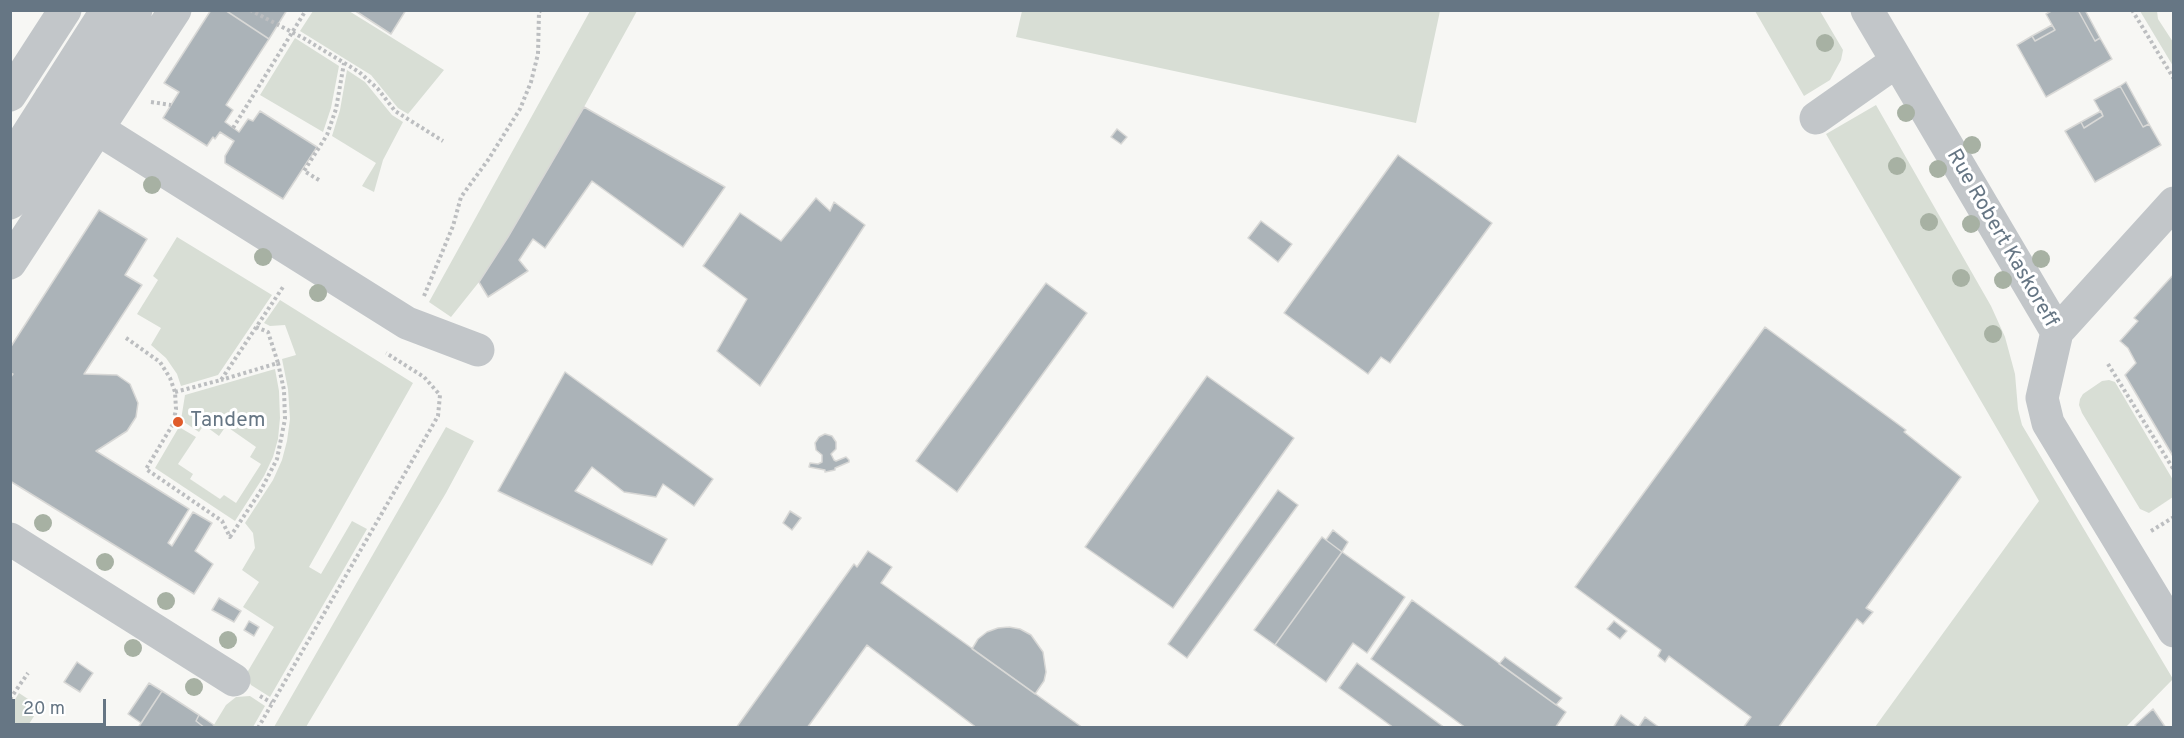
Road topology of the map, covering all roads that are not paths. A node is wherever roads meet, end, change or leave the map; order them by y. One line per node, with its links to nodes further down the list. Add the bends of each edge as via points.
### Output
1 (65, 10): 7 (street)
2 (107, 10): 8 (street)
3 (136, 10): 8 (street)
4 (175, 10): 10 (street)
5 (1867, 10): 6 (street, Rue Robert Kaskoreff)
6 (1897, 61): 9 (street); 15 (street, Rue Robert Kaskoreff)
7 (10, 95)
8 (60, 106): 10 (street); 11 (street); 12 (street)
9 (1816, 118)
10 (98, 130): 14 (street); 16 (street, via 407,323)
11 (10, 162)
12 (10, 203)
13 (2174, 203): 15 (street)
14 (10, 263)
15 (2056, 332): 18 (street, Rue Robert Kaskoreff, via 2042,398 2048,423)
16 (478, 350)
17 (10, 539): 19 (street)
18 (2174, 631)
19 (234, 680)

